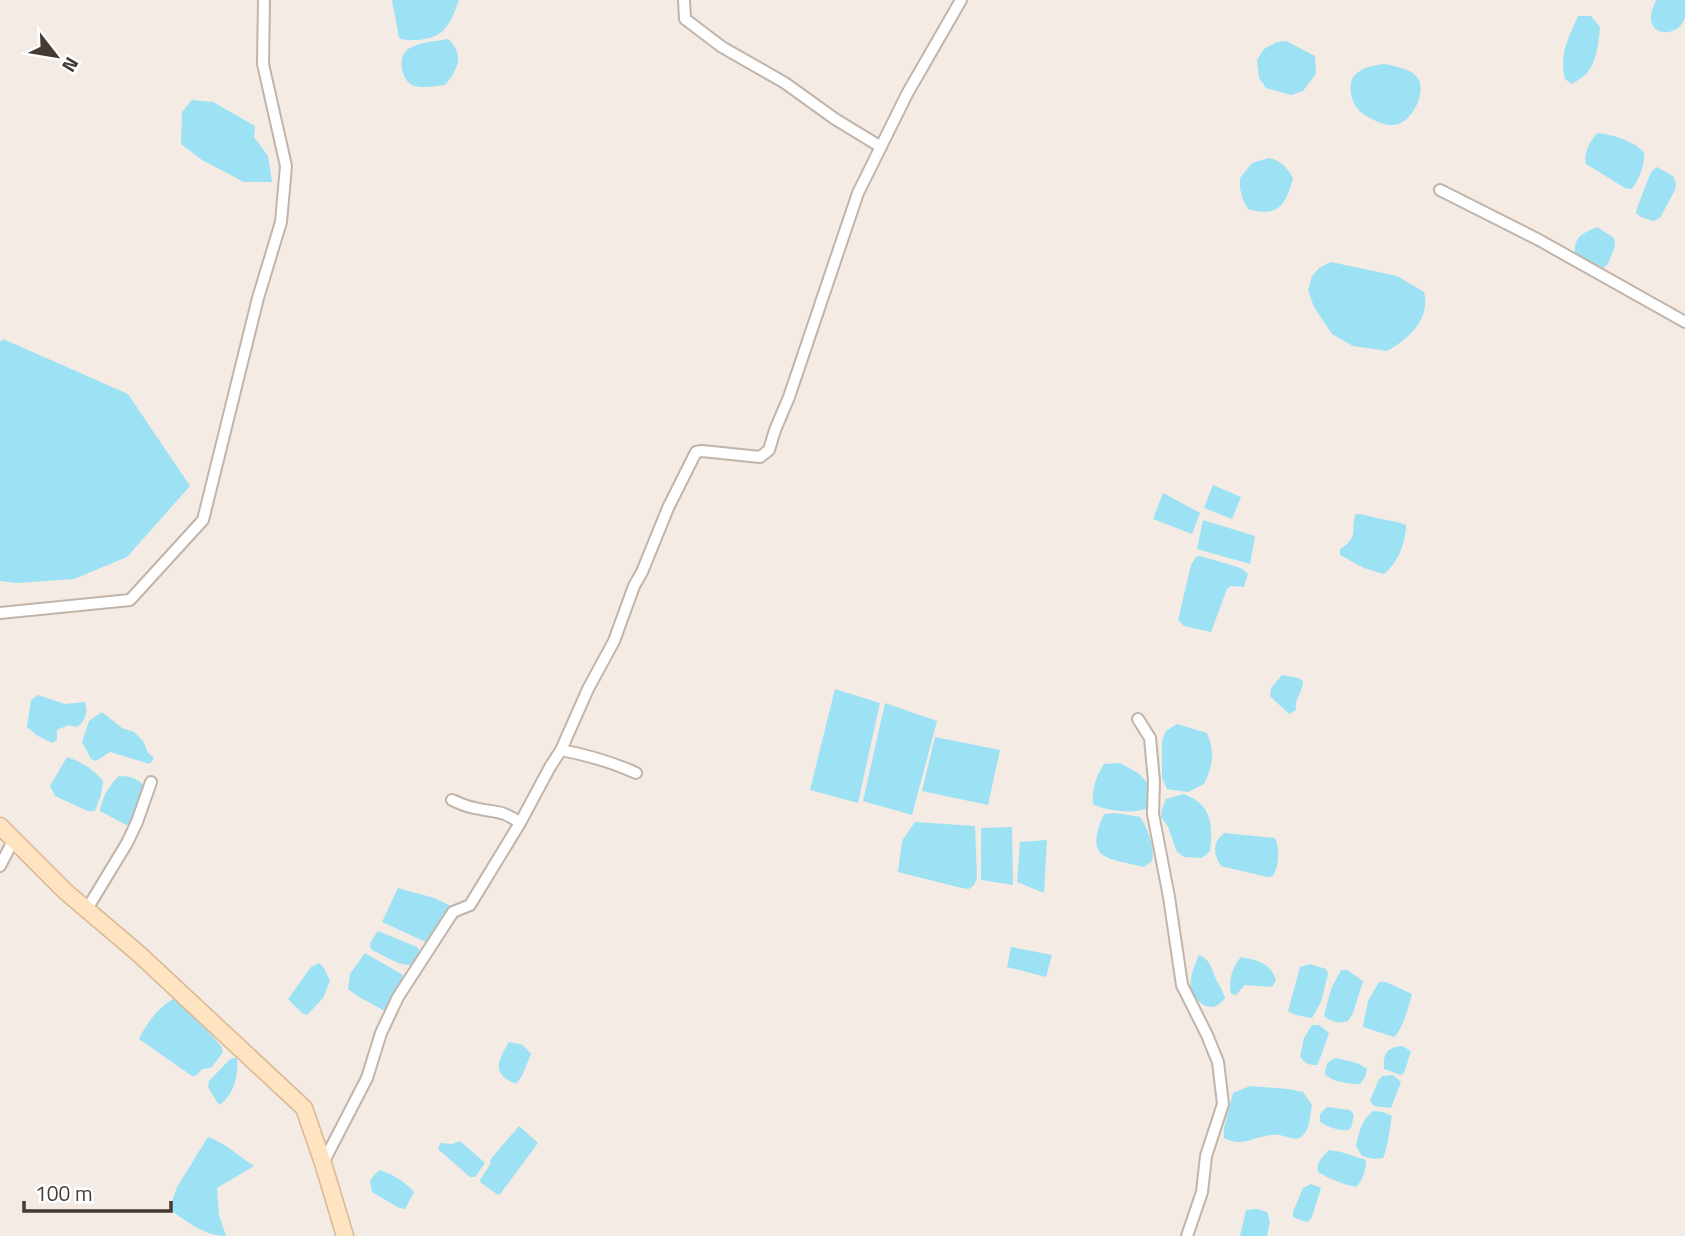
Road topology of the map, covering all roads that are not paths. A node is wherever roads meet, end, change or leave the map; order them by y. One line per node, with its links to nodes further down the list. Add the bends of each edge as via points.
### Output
1 (264, 0): 7 (street, via 263,64 286,166 281,222 254,311 203,520 130,600)
2 (684, 0): 4 (street, via 685,19 722,47)
3 (961, 0): 4 (street)
4 (881, 147): 9 (street, via 858,193 769,450 761,457 696,453)
5 (1440, 190): 6 (street)
6 (1685, 322)
7 (0, 613)
8 (1138, 719): 20 (street, via 1150,738 1153,814 1182,985 1218,1062 1223,1104)
9 (561, 750): 10 (street); 13 (street)
10 (636, 773)
11 (150, 782): 17 (street, via 127,843)
12 (452, 800): 13 (street, via 508,814)
13 (520, 823): 18 (street, via 470,905 453,912 398,997 367,1078)
14 (0, 825): 15 (street)
15 (14, 839): 16 (street); 17 (street)
16 (0, 866)
17 (87, 909): 18 (street, via 304,1108)
18 (323, 1163): 19 (street)
19 (345, 1236)
20 (1187, 1236)

